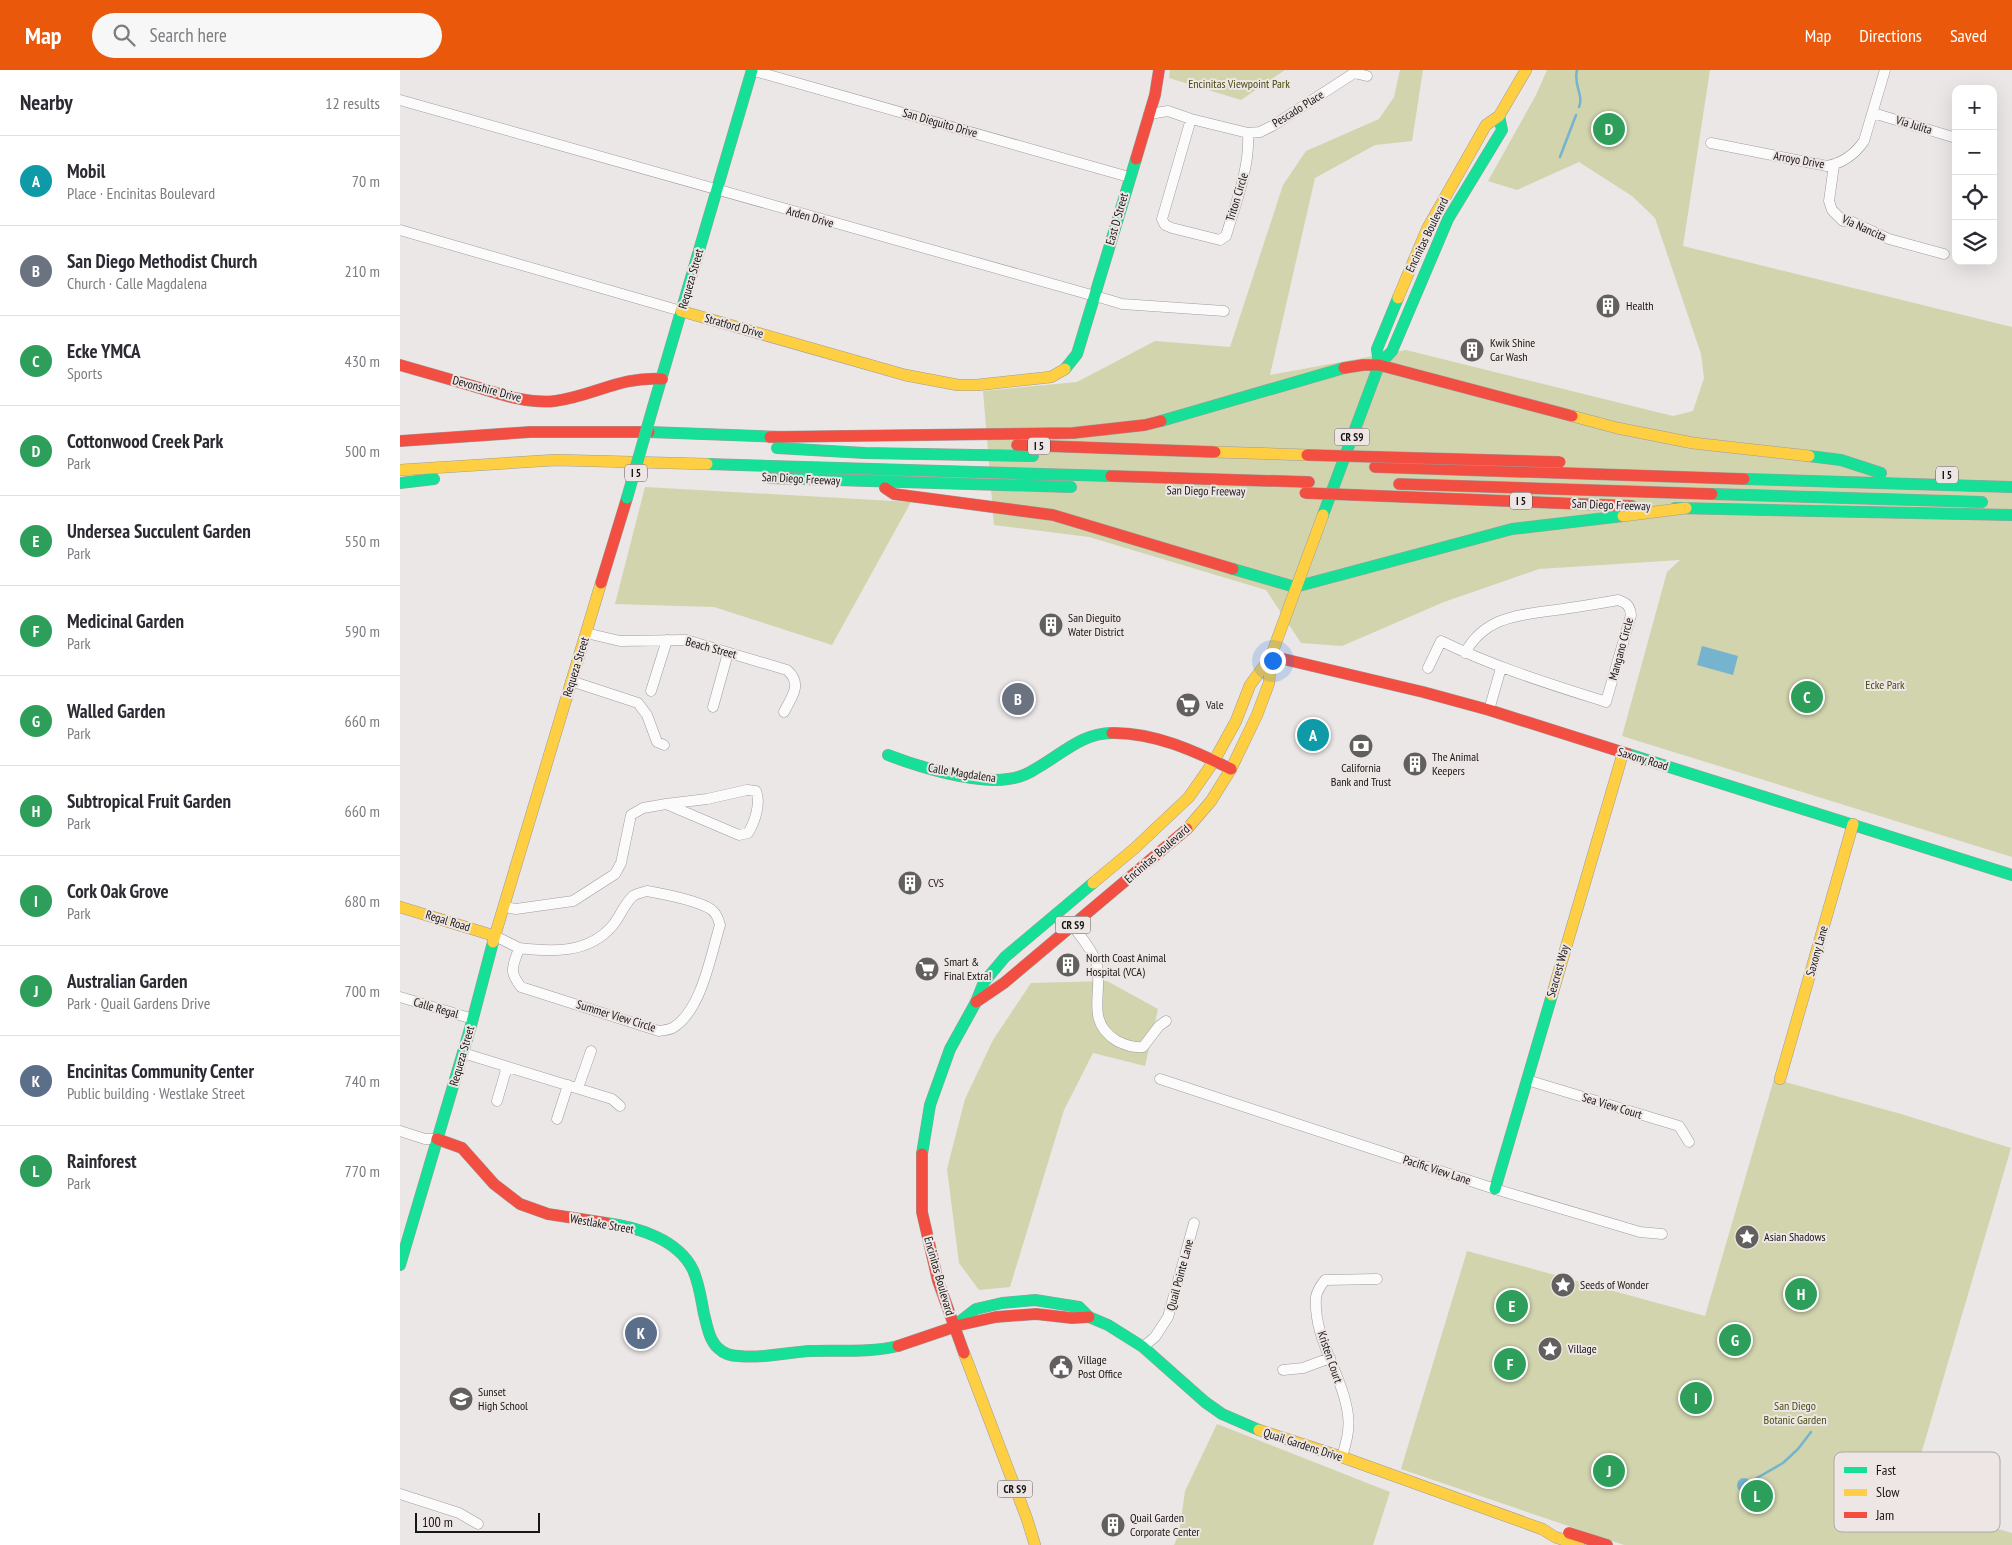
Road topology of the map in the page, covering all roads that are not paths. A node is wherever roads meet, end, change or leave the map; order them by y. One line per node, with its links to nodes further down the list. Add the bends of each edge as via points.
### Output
1 (752, 70): 16 (street, San Dieguito Drive); 17 (main road, Requeza Street)
2 (1159, 70): 6 (main road, East D Street)
3 (1526, 70): 24 (main road, Encinitas Boulevard / CR S9, via 1499,116 1502,130 1448,219 1392,351)
4 (1885, 70): 9 (street, Arroyo Drive)
5 (1367, 76): 12 (street, Pescado Place, via 1354,73 1274,125 1260,132)
6 (1155, 95): 8 (street); 10 (main road, East D Street)
7 (400, 100): 17 (street, Arden Drive)
8 (1168, 111): 10 (street, Pescado Place); 11 (street, Pescado Place)
9 (1873, 113): 13 (street, Via Julita); 15 (street, Arroyo Drive, via 1858,151)
10 (1149, 114): 16 (main road, East D Street)
11 (1191, 119): 12 (street, Pescado Place); 12 (street, Triton Circle, via 1162,219 1172,228 1220,240 1226,236 1247,165)
12 (1248, 133)
13 (1952, 137)
14 (1711, 143): 15 (street, Arroyo Drive)
15 (1834, 165): 19 (street, Via Nancita, via 1829,201 1832,210 1843,221 1850,221 1890,239)
16 (1129, 177): 20 (main road, East D Street)
17 (717, 191): 20 (street, Arden Drive); 21 (main road, Requeza Street)
18 (400, 230): 21 (street, Stratford Drive)
19 (1944, 254)
20 (1095, 296): 22 (street, Arden Drive, via 1122,304); 25 (main road, East D Street, via 1077,354)
21 (682, 311): 25 (main road, Stratford Drive, via 905,375 958,385 1051,378); 26 (main road, Requeza Street)
22 (1224, 311)
23 (400, 365): 26 (main road, Devonshire Drive, via 518,400 554,401 622,380)
24 (1379, 365): 27 (main road, via 1340,369 1145,425 1073,433); 34 (main road, via 1617,428 1693,443 1841,460); 46 (main road, Encinitas Boulevard / CR S9)
25 (1070, 366)
26 (662, 379): 47 (main road, Requeza Street, bridge)
27 (770, 437): 28 (main road, I 5, via 530,432); 30 (main road, I 5)
28 (400, 442)
29 (400, 453): 30 (main road, via 521,444 614,442 1118,460)
30 (1307, 460): 34 (main road, I 5, bridge, via 1560,462); 40 (main road, via 1375,467)
31 (400, 470): 38 (main road, via 556,460)
32 (548, 472): 37 (main road)
33 (608, 473): 36 (main road, San Diego Freeway / I 5)
34 (1882, 474): 35 (main road, I 5)
35 (2012, 477)
36 (873, 482): 41 (main road, San Diego Freeway / I 5); 46 (main road, via 894,494 1053,515)
37 (400, 483)
38 (1344, 483)
39 (1390, 484): 43 (main road)
40 (2012, 487)
41 (1079, 488)
42 (1246, 492): 44 (main road, San Diego Freeway / I 5, bridge)
43 (1993, 502)
44 (1686, 508): 45 (main road, San Diego Freeway / I 5); 46 (main road, via 1512,529)
45 (2012, 515)
46 (1295, 586): 51 (main road, Encinitas Boulevard / CR S9)
47 (586, 633): 48 (street, Beach Street, via 620,641); 54 (main road, Requeza Street)
48 (667, 640): 49 (street, Beach Street, via 686,640); 55 (street)
49 (728, 653): 56 (street); 58 (street, Beach Street, via 786,670 794,677 796,687)
50 (1465, 653): 52 (street, Mangano Circle, via 1441,641); 53 (street, Mangano Circle); 53 (street, Mangano Circle, via 1483,631 1508,617 1618,600 1630,610 1606,702)
51 (1271, 656): 57 (main road, Saxony Road); 62 (main road, Encinitas Boulevard / CR S9, via 1250,686 1236,721); 63 (main road, Encinitas Boulevard / CR S9, via 1269,683)
52 (1428, 668)
53 (1501, 668): 57 (street)
54 (571, 681): 59 (street, via 638,703 647,715 658,742); 67 (main road, Requeza Street)
55 (651, 691)
56 (713, 707)
57 (1489, 710): 60 (main road, Saxony Road)
58 (784, 712)
59 (664, 745)
60 (1623, 753): 65 (main road, Saxony Road); 81 (main road, Seacrest Way)
61 (888, 755): 62 (main road, Calle Magdalena, via 935,770 1004,780 1041,766 1072,745 1102,733 1119,732 1145,736)
62 (1214, 761): 63 (main road, Calle Magdalena); 73 (main road, Encinitas Boulevard / CR S9, via 1189,797 1164,822 1005,957 984,982)
63 (1231, 769): 69 (main road, Encinitas Boulevard / CR S9, via 1211,801 1184,833)
64 (666, 804): 64 (street, via 747,790 756,791 759,798 752,826 748,833 740,835); 67 (street, via 643,808 631,815 621,863 615,874 572,901 516,909)
65 (1853, 824): 66 (main road, Saxony Road); 79 (main road, Saxony Lane)
66 (2012, 875)
67 (505, 906): 70 (main road, Requeza Street)
68 (400, 907): 70 (main road, Regal Road)
69 (1073, 926): 73 (main road, Encinitas Boulevard / CR S9); 75 (street, via 1096,961 1098,1016 1109,1035 1127,1045 1143,1047)
70 (495, 936): 71 (street, Summer View Circle); 74 (main road, Requeza Street)
71 (519, 948): 71 (street, Summer View Circle, via 512,976 521,987 659,1031 673,1028 684,1019 700,992 720,925 718,916 710,908 647,891 633,896 612,926 580,947 547,951)
72 (400, 998): 74 (street, Calle Regal)
73 (976, 1002): 94 (main road, Encinitas Boulevard / CR S9, via 950,1049 930,1106 922,1156 922,1212 926,1235)
74 (473, 1019): 77 (main road, Requeza Street)
75 (1166, 1021)
76 (591, 1050): 82 (street)
77 (463, 1053): 78 (street); 87 (main road, Requeza Street)
78 (507, 1067): 82 (street); 83 (street)
79 (1780, 1078)
80 (1160, 1079): 89 (street, Pacific View Lane)
81 (1527, 1080): 88 (street, Sea View Court, via 1679,1126); 89 (main road, Seacrest Way)
82 (573, 1087): 84 (street, via 612,1099); 85 (street)
83 (497, 1101)
84 (620, 1106)
85 (557, 1120)
86 (400, 1132): 87 (street)
87 (438, 1139): 92 (main road, Requeza Street); 94 (main road, Westlake Street, via 461,1147 487,1177 512,1199 527,1207 552,1215 632,1227 674,1248 691,1266 700,1290 709,1334 724,1354 763,1356 871,1350 900,1346)
88 (1689, 1142)
89 (1495, 1189): 91 (street, Pacific View Lane, via 1640,1232)
90 (1194, 1223): 95 (street, Quail Pointe Lane, via 1168,1317 1155,1337)
91 (1662, 1234)
92 (400, 1265)
93 (1377, 1279): 96 (street, Kristen Court, via 1325,1280 1321,1285 1316,1295 1319,1329)
94 (954, 1326): 95 (main road, Quail Gardens Drive, via 1009,1315 1041,1314 1077,1320 1089,1316); 102 (main road, Encinitas Boulevard / CR S9)
95 (1143, 1347): 98 (main road, Quail Gardens Drive, via 1222,1414 1255,1429)
96 (1330, 1358): 97 (street, via 1303,1368); 98 (street, Kristen Court, via 1349,1416 1348,1437)
97 (1283, 1370)
98 (1342, 1456): 101 (main road, Quail Gardens Drive)
99 (400, 1494): 100 (street, via 459,1513)
100 (478, 1524)
101 (1542, 1528): 103 (main road, Quail Gardens Drive, via 1555,1537); 104 (main road, Quail Gardens Drive, via 1557,1529)
102 (1034, 1545)
103 (1579, 1545)
104 (1607, 1545)

